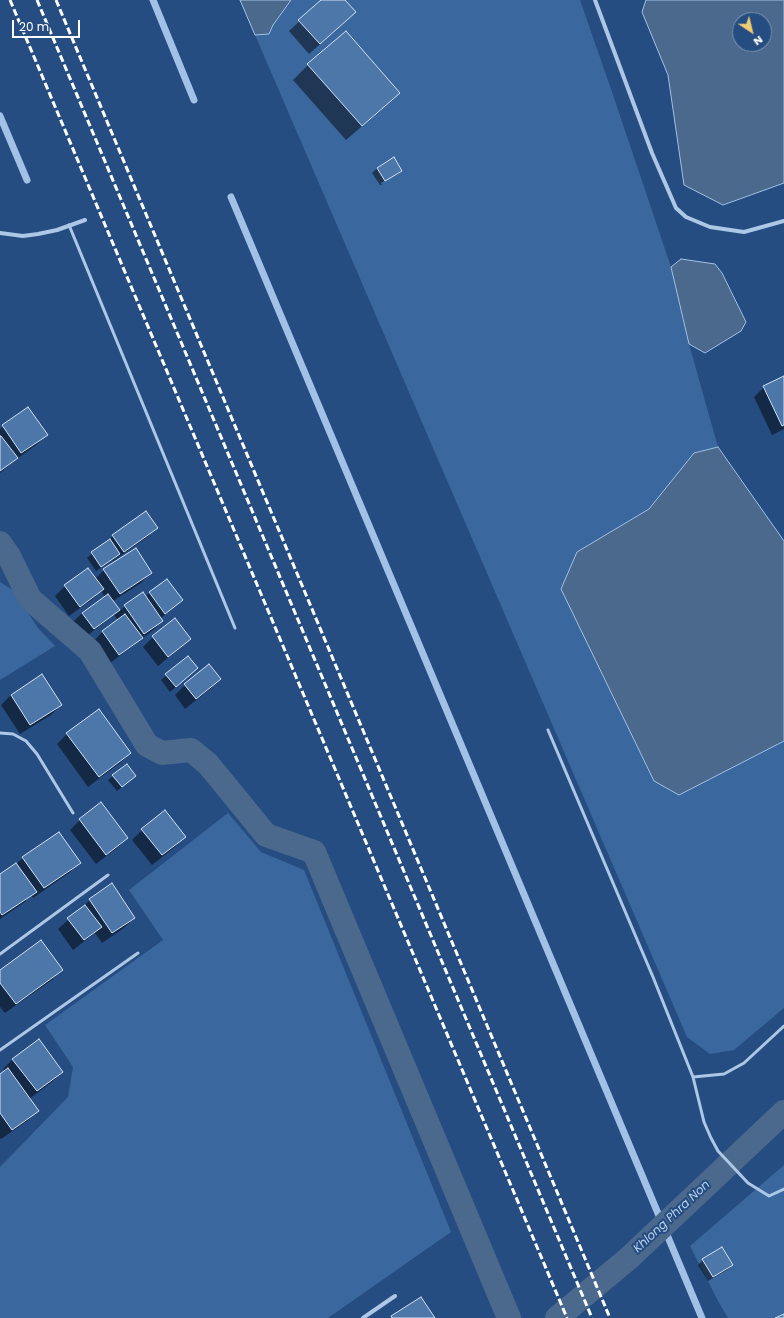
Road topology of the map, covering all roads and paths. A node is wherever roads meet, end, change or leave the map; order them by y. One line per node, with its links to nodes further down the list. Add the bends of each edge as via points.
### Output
1 (595, 0): 3 (street, via 652,153 676,208 686,217 710,227 744,232)
2 (85, 220): 4 (street)
3 (784, 221)
4 (69, 225): 5 (street, via 45,233 23,236); 6 (lane)
5 (0, 233)
6 (235, 628)
7 (548, 730): 15 (lane)
8 (0, 733): 9 (lane, via 13,734 26,741)
9 (73, 813)
10 (108, 875): 12 (lane)
11 (138, 953): 14 (lane)
12 (0, 954)
13 (784, 1026): 15 (lane, via 744,1062 724,1074)
14 (0, 1050)
15 (693, 1076): 16 (lane, via 704,1122 718,1151 748,1183 769,1196)
16 (784, 1189)
17 (395, 1296): 18 (street)
18 (363, 1318)

